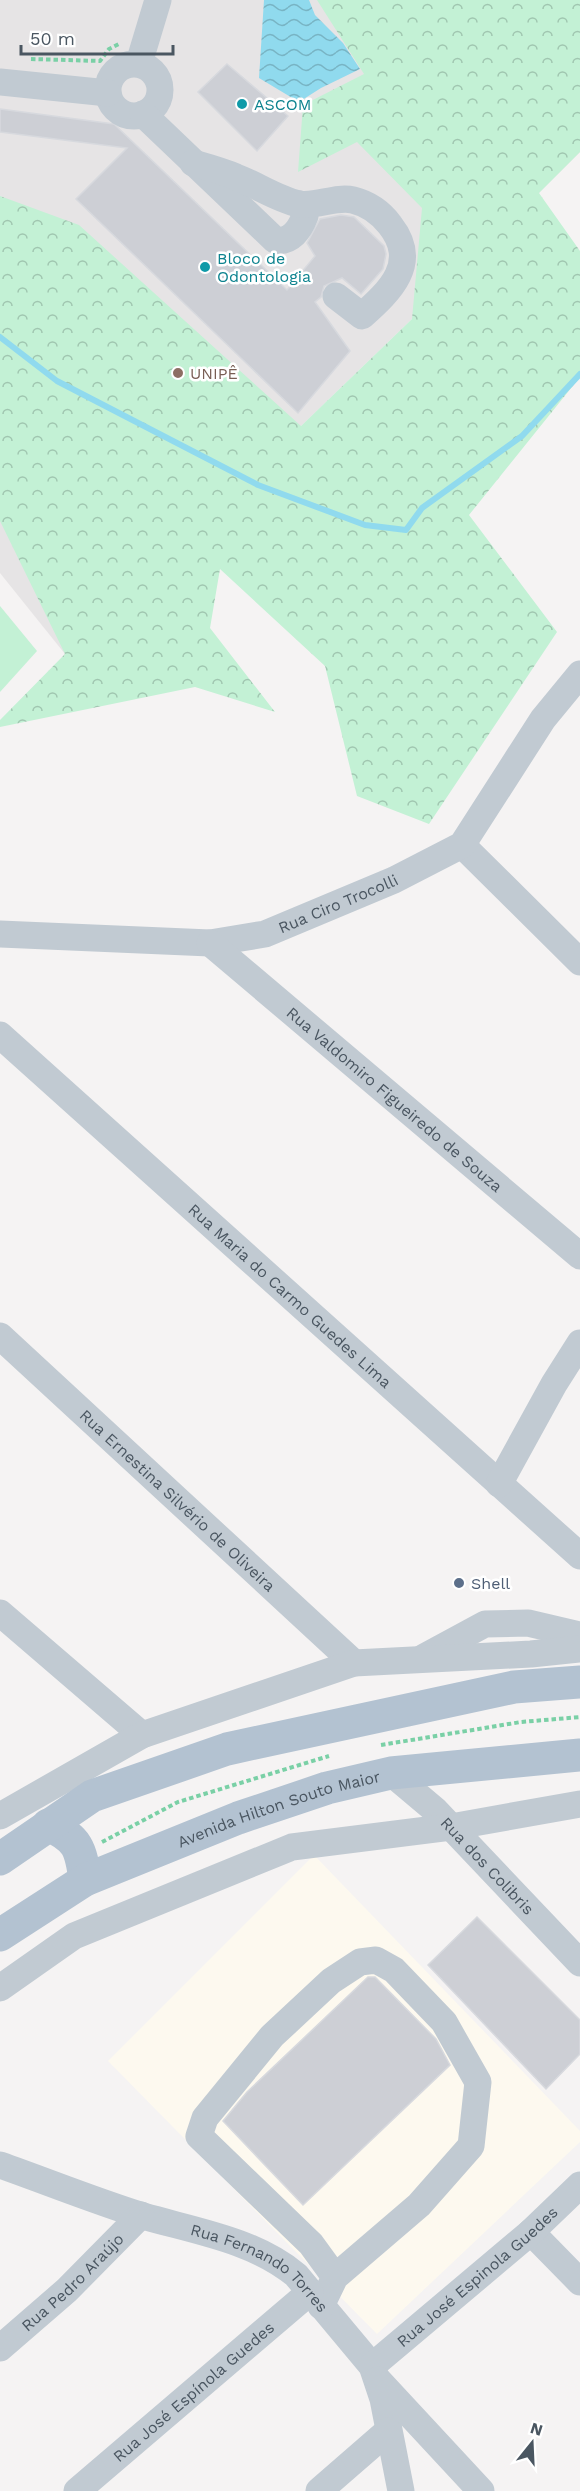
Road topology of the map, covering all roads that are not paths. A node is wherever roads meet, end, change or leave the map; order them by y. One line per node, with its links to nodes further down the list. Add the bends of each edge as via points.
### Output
1 (158, 0): 2 (street)
2 (139, 63): 4 (street, via 113,74); 5 (street, via 154,72 160,88 156,104)
3 (0, 82): 4 (street)
4 (108, 93): 5 (street, via 124,114)
5 (143, 114): 6 (street)
6 (193, 163): 7 (street); 7 (street, via 275,240 286,241 294,235 305,216)
7 (300, 204): 8 (street, via 351,200 369,205 399,236 400,272 369,323)
8 (336, 296)
9 (580, 674): 10 (street, via 543,718)
10 (462, 845): 12 (street, Rua Ciro Trocolli, via 332,908 265,934); 13 (street)
11 (0, 934): 12 (street, Rua Ciro Trocolli)
12 (210, 943): 15 (street, Rua Valdomiro Figueiredo de Souza)
13 (580, 962)
14 (0, 1035): 18 (street, Rua Maria do Carmo Guedes Lima)
15 (580, 1256)
16 (0, 1336): 24 (street, Rua Ernestina Silvério de Oliveira)
17 (580, 1343): 18 (street)
18 (499, 1484): 19 (street, Rua Maria do Carmo Guedes Lima)
19 (580, 1556)
20 (0, 1613): 26 (street)
21 (580, 1635): 23 (street, via 528,1623 485,1624)
22 (580, 1649): 23 (street)
23 (418, 1660): 24 (street)
24 (354, 1663): 26 (street)
25 (580, 1682): 31 (main road, via 514,1687 227,1749 92,1796)
26 (142, 1735): 30 (street)
27 (580, 1755): 28 (main road, Avenida Hilton Souto Maior)
28 (392, 1773): 32 (street, Rua dos Colibris); 34 (main road, Avenida Hilton Souto Maior, via 327,1788 238,1818)
29 (580, 1804): 32 (street)
30 (0, 1816)
31 (48, 1825): 33 (main road); 34 (main road, via 72,1838 82,1860)
32 (451, 1827): 36 (street, Rua dos Colibris); 37 (street, via 292,1847 74,1936)
33 (0, 1859)
34 (85, 1880): 35 (main road, Avenida Hilton Souto Maior)
35 (0, 1935)
36 (580, 1963)
37 (0, 1988)
38 (0, 2165): 40 (street, Rua Fernando Torres)
39 (580, 2185): 41 (street, Rua José Espinola Guedes)
40 (141, 2215): 44 (street, Rua Fernando Torres, via 260,2252 282,2263); 45 (street, Rua Pedro Araújo, via 67,2290)
41 (531, 2232): 43 (street); 46 (street, Rua José Espinola Guedes)
42 (335, 2277): 42 (street, via 419,2205 471,2146 478,2082 444,2022 394,1970 376,1960 360,1962 331,1981 272,2036 205,2118 199,2136 311,2244); 44 (street)
43 (580, 2282)
44 (315, 2299): 46 (street, Rua Fernando Torres); 48 (street, Rua José Espínola Guedes)
45 (0, 2348)
46 (374, 2373): 47 (street, Rua Fernando Torres); 51 (street)
47 (388, 2431): 49 (street); 50 (street, Rua Fernando Torres)
48 (77, 2491)
49 (319, 2491)
50 (401, 2491)
51 (481, 2491)

